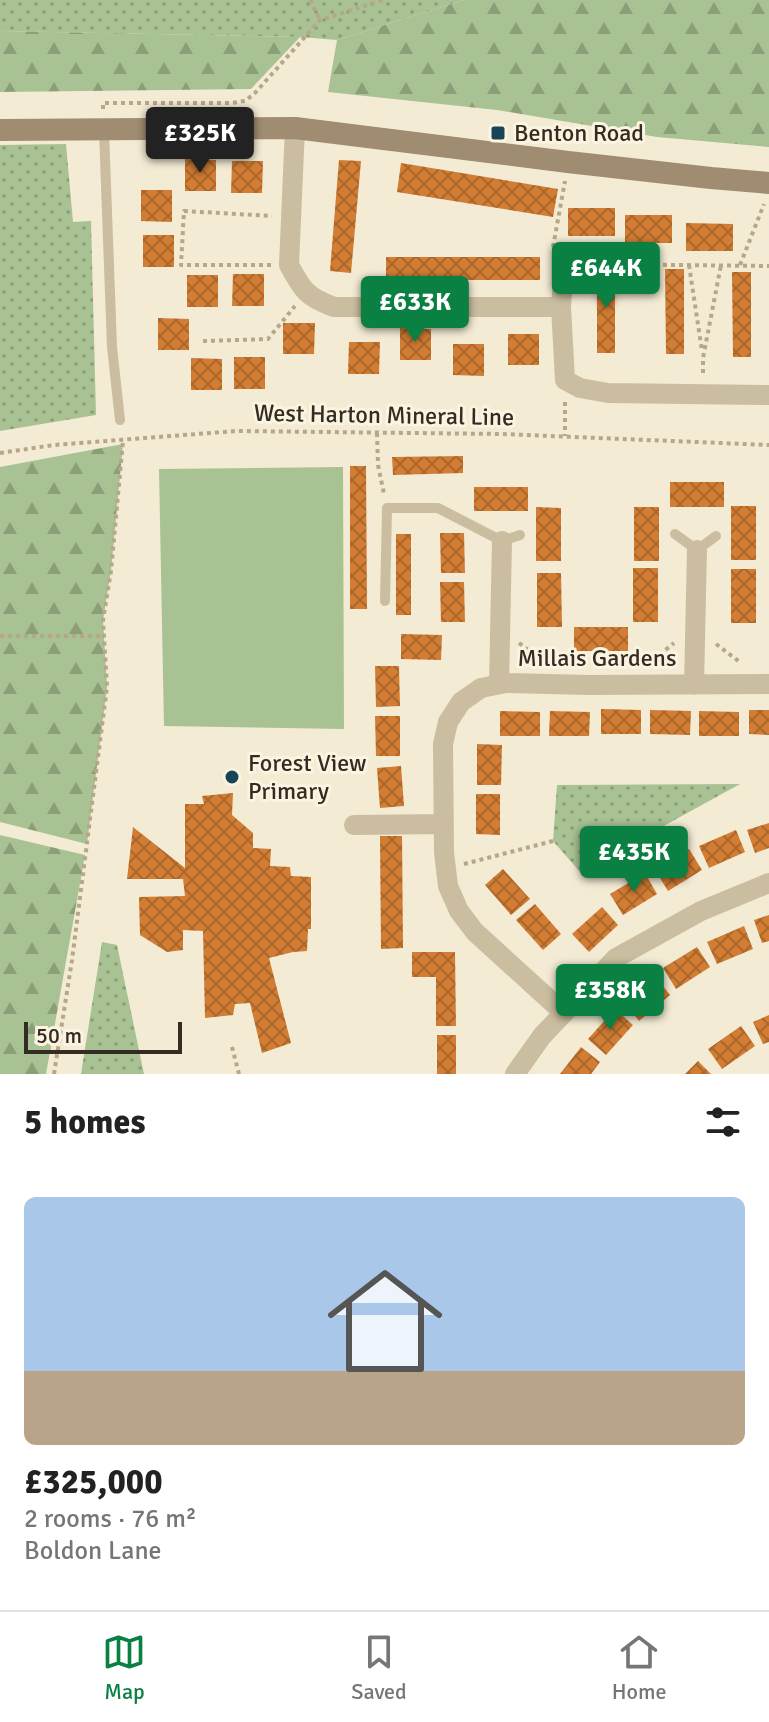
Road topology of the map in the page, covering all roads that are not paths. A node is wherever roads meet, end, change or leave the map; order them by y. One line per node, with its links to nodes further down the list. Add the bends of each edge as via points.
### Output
1 (295, 128): 3 (main road); 4 (main road); 6 (street, via 289,265 314,299 334,307)
2 (0, 130): 3 (main road)
3 (104, 131): 8 (lane)
4 (769, 183)
5 (564, 264): 6 (street)
6 (561, 307): 7 (street, via 565,380 580,388)
7 (769, 395)
8 (120, 420)
9 (675, 534): 12 (lane)
10 (716, 536): 12 (lane)
11 (511, 538): 13 (lane, via 438,508 387,508); 14 (street, Millais Gardens)
12 (697, 550): 16 (street, Millais Gardens)
13 (385, 601)
14 (499, 684): 16 (street, Millais Gardens); 17 (street, Millais Gardens, via 481,688 461,702 448,722 443,744)
15 (769, 684): 16 (street, Millais Gardens)
16 (694, 685)
17 (444, 824): 18 (street); 20 (street, Millais Gardens, via 448,886 459,911)
18 (354, 825)
19 (769, 883): 20 (street, via 701,911 616,958)
20 (564, 1013): 21 (street)
21 (515, 1074)

